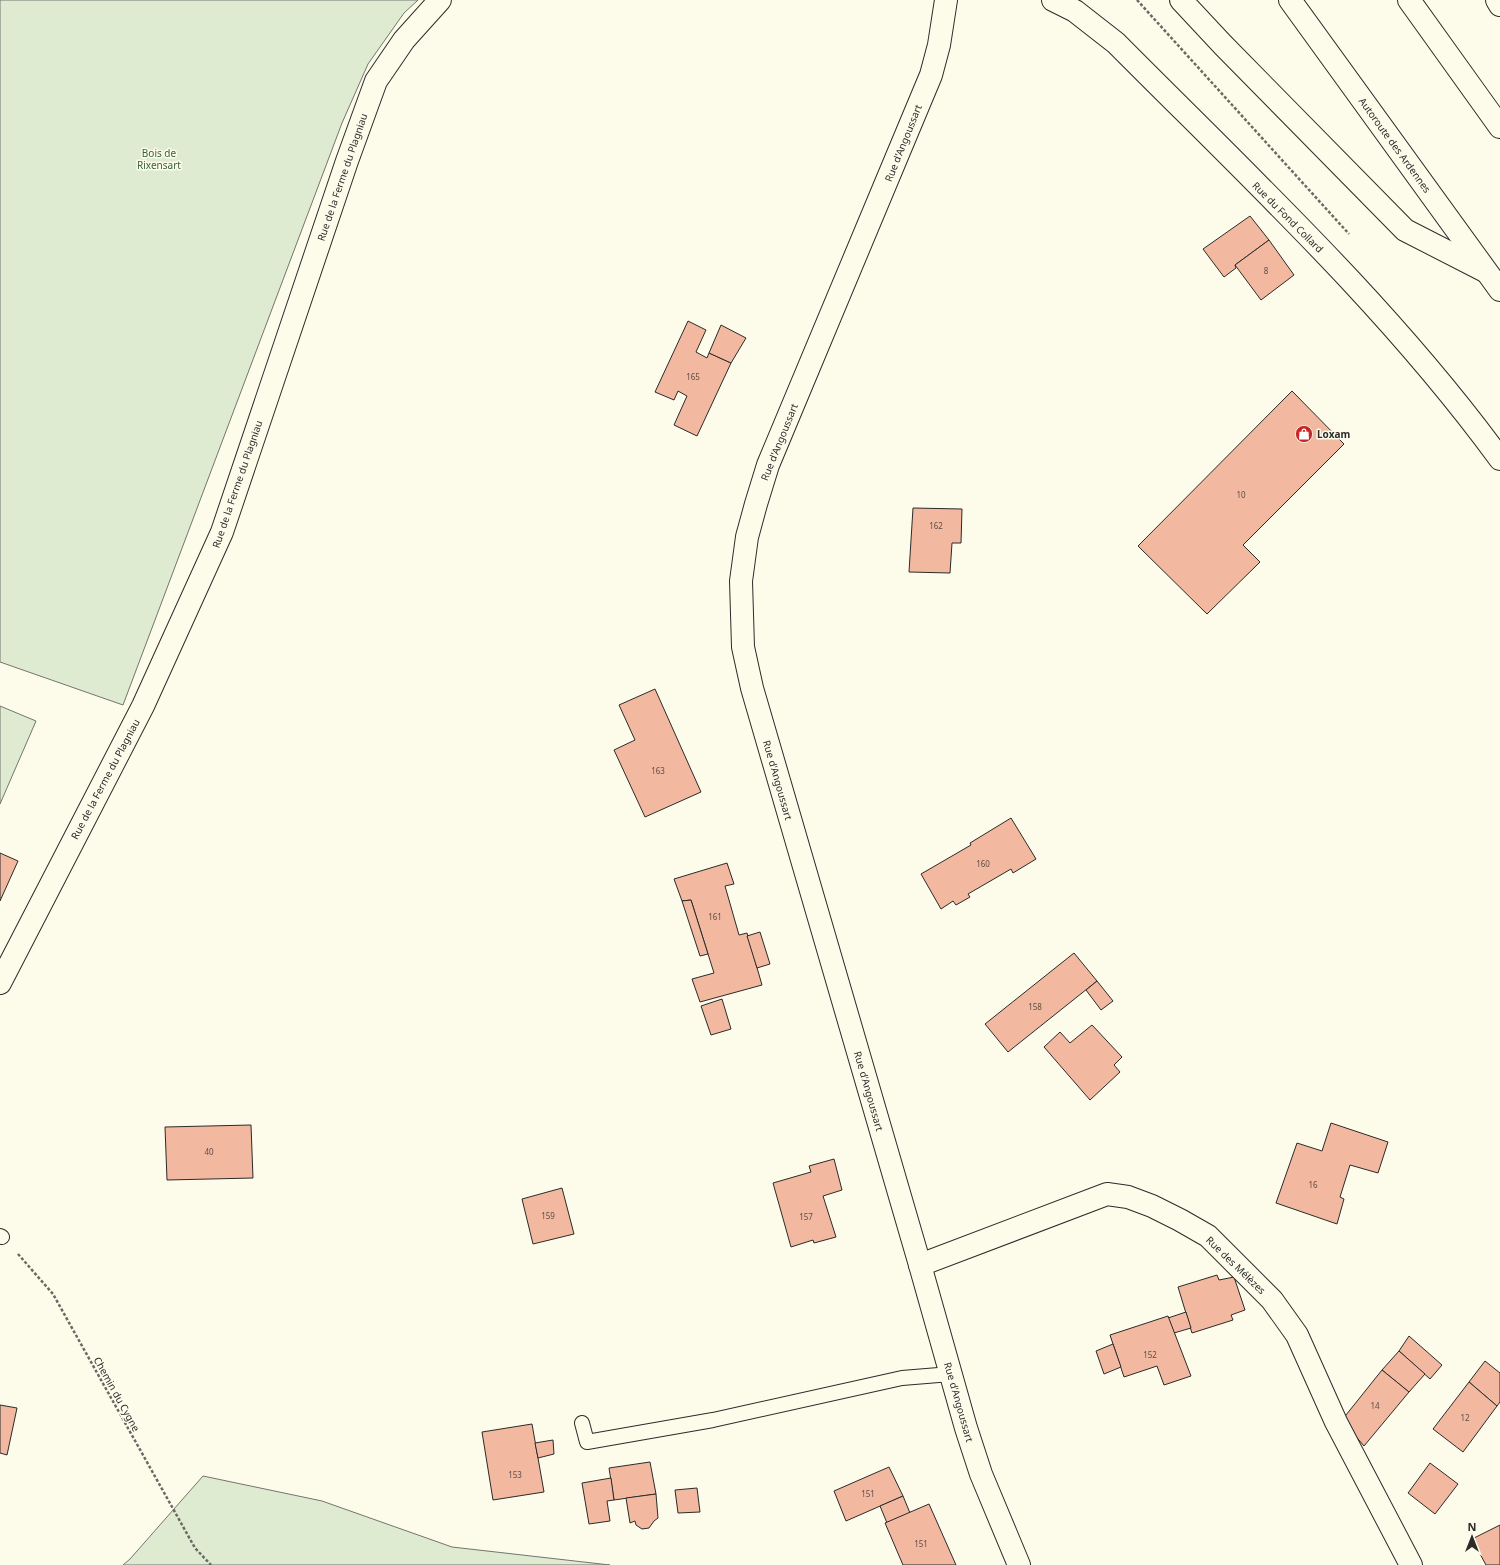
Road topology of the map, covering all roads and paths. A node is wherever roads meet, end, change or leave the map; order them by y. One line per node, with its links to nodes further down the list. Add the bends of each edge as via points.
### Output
1 (440, 0): 13 (main road, Rue de la Ferme du Plagniau, via 404,40 376,81 222,532 143,706)
2 (946, 0): 15 (main road, Rue d'Angoussart, via 931,75 768,465 747,537 741,581 743,647 752,688)
3 (1053, 0): 12 (main road, Rue du Fond Collard, via 1075,11 1116,43 1361,292 1434,374)
4 (1181, 0): 10 (main road, via 1405,230)
5 (1290, 0): 10 (main road, Autoroute des Ardennes)
6 (1409, 0): 9 (main road)
7 (1497, 0): 8 (main road)
8 (1500, 5)
9 (1500, 127)
10 (1485, 271): 11 (main road, Autoroute des Ardennes)
11 (1500, 290)
12 (1500, 459)
13 (0, 983)
14 (1, 1237): 18 (path, Chemin du Cygne, via 53,1294 195,1548)
15 (920, 1265): 16 (main road, Rue d'Angoussart); 20 (main road, Rue des Mélèzes, via 1107,1194 1128,1197 1152,1206 1208,1236 1272,1300 1296,1335 1336,1422)
16 (951, 1374): 17 (lane, via 902,1378 712,1420 587,1442); 19 (main road, Rue d'Angoussart, via 981,1474)
17 (582, 1423)
18 (211, 1565)
19 (1019, 1565)
20 (1411, 1565)

